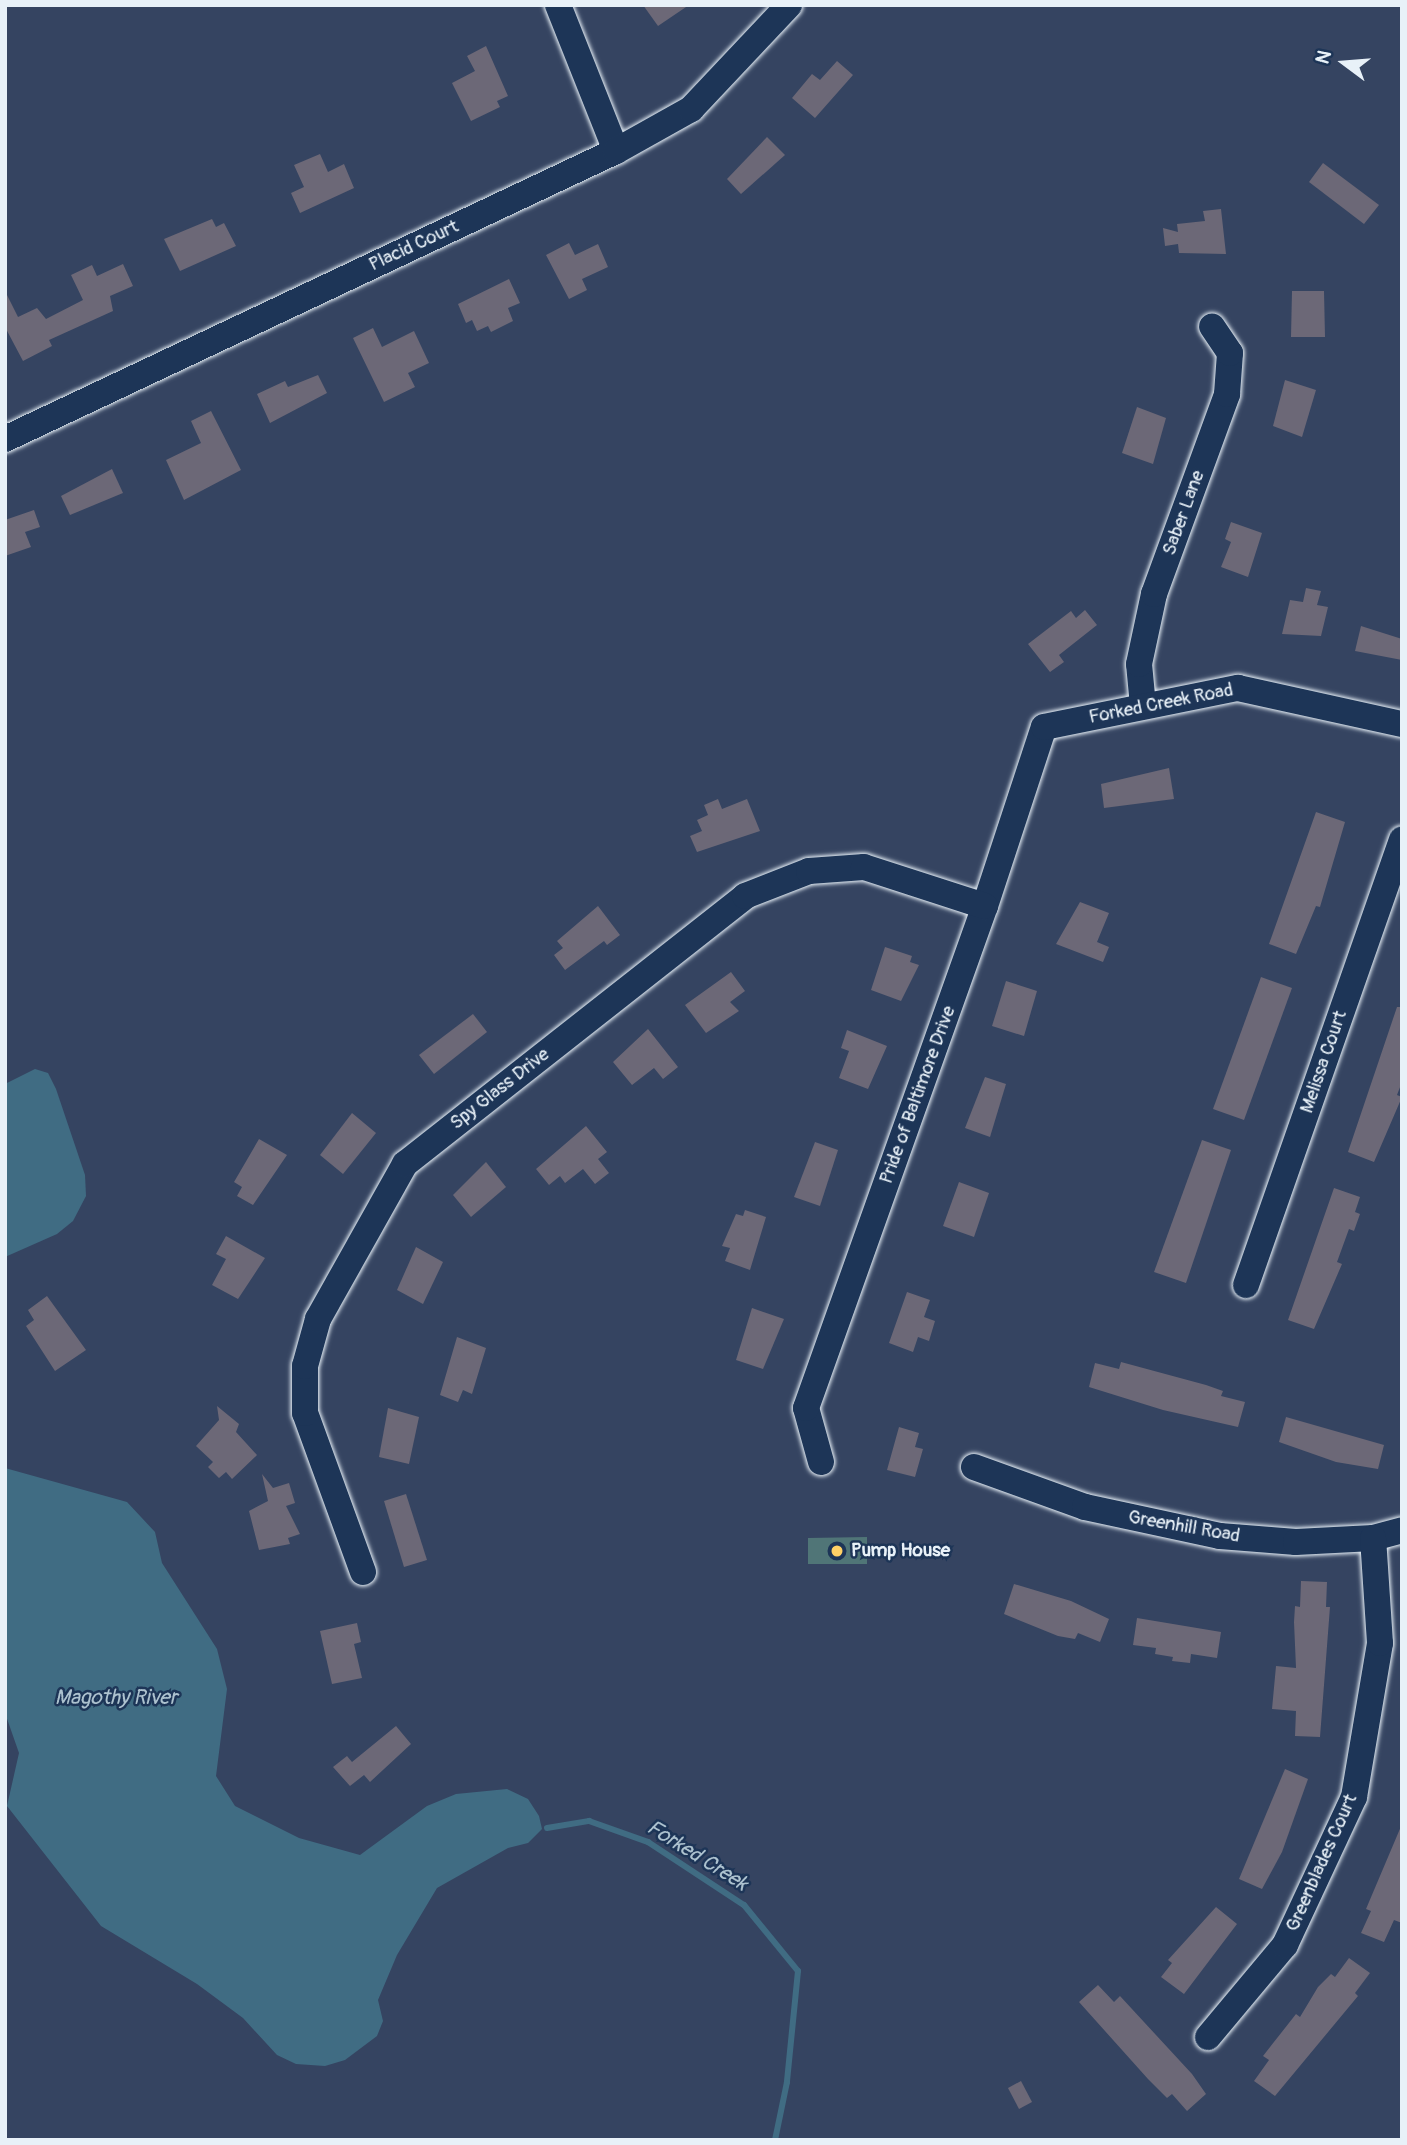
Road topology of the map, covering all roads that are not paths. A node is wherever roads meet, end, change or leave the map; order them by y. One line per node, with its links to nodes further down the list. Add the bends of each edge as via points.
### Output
1 (558, 5): 3 (street)
2 (789, 5): 3 (street, Placid Court, via 691,108)
3 (616, 151): 5 (street, Placid Court)
4 (1212, 327): 6 (street, Saber Lane, via 1230,353 1227,394 1154,594 1139,664)
5 (5, 439)
6 (1143, 706): 7 (street, Forked Creek Road, via 1238,688); 8 (street, Forked Creek Road)
7 (1402, 724)
8 (1044, 727): 10 (street, Pride of Baltimore Drive)
9 (1402, 840): 11 (street, Melissa Court)
10 (985, 906): 12 (street, Pride of Baltimore Drive, via 806,1408); 16 (street, Spy Glass Drive, via 864,867 808,871 745,895 405,1164 318,1319 305,1366 305,1413)
11 (1246, 1285)
12 (821, 1462)
13 (974, 1467): 15 (street, Greenhill Road, via 1085,1507 1220,1536 1296,1542)
14 (1402, 1530): 15 (street, Greenhill Road)
15 (1373, 1538): 17 (street, Greenblades Court, via 1380,1643 1354,1797 1285,1945)
16 (363, 1573)
17 (1208, 2037)

